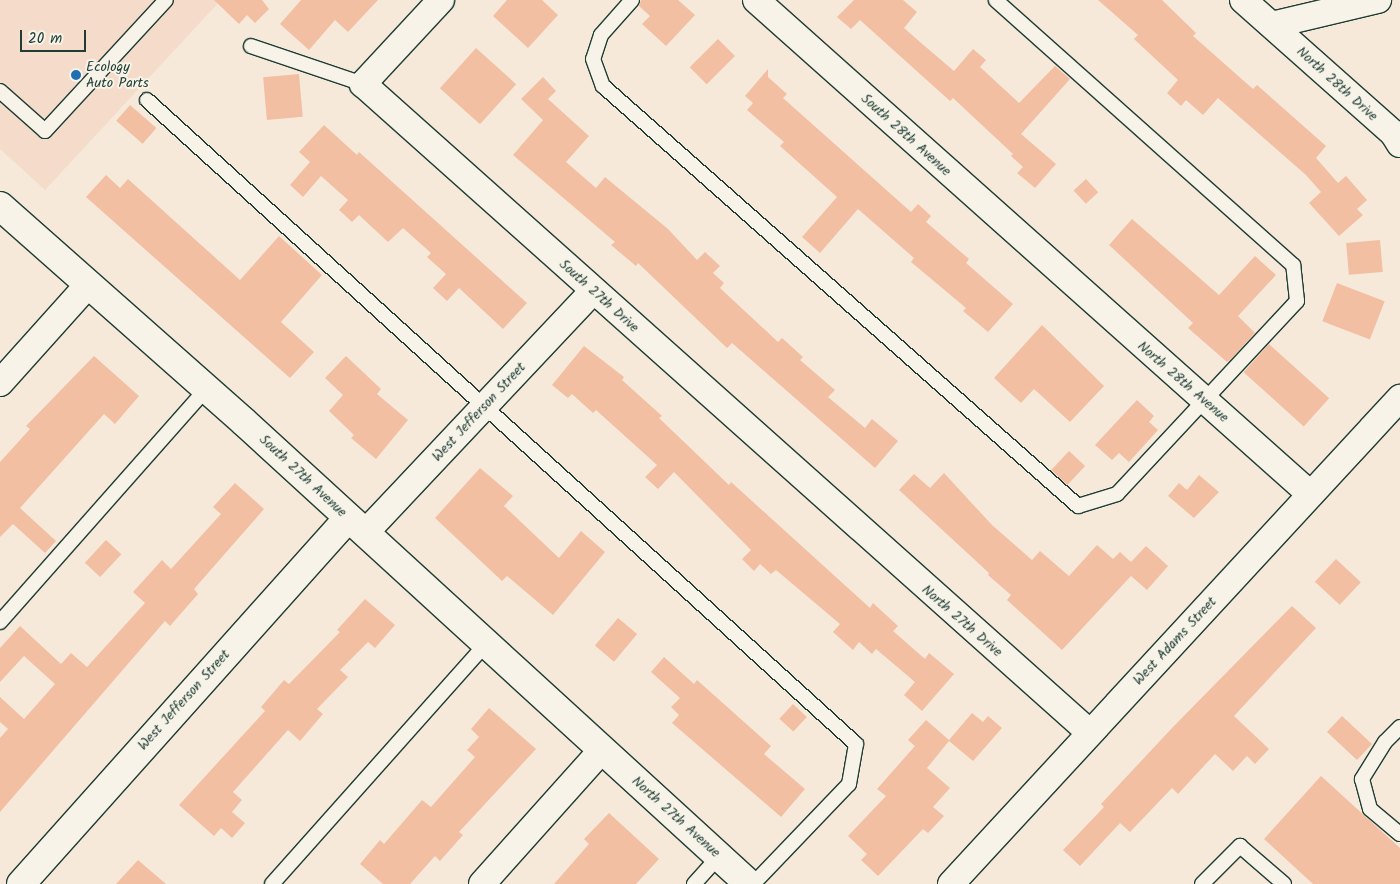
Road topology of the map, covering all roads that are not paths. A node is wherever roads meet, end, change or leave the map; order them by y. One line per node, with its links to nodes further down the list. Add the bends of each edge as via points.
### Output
1 (166, 0): 11 (lane, via 45,131)
2 (441, 0): 10 (street)
3 (632, 0): 21 (lane, via 601,35 593,59 603,86 1078,506 1117,494)
4 (756, 0): 15 (street, South 28th Avenue)
5 (996, 0): 21 (lane, via 1293,265 1297,301)
6 (1243, 0): 8 (street, North 28th Drive)
7 (1378, 0): 8 (street)
8 (1272, 25): 13 (street, North 28th Drive, via 1392,133)
9 (251, 46): 10 (lane)
10 (363, 84): 17 (street, South 27th Drive)
11 (0, 90)
12 (148, 100): 22 (lane)
13 (1400, 144)
14 (0, 206): 16 (main road, South 27th Avenue)
15 (1056, 271): 21 (street, North 28th Avenue)
16 (88, 285): 18 (street); 19 (main road, South 27th Avenue)
17 (593, 291): 22 (street, West Jefferson Street); 24 (street, South 27th Drive)
18 (0, 383)
19 (206, 388): 25 (main road, South 27th Avenue); 26 (lane)
20 (1400, 398): 23 (street, West Adams Street)
21 (1202, 399): 23 (street, North 28th Avenue)
22 (483, 409): 25 (street, West Jefferson Street); 38 (lane, via 856,744 849,784)
23 (1310, 494): 29 (street, West Adams Street)
24 (835, 509): 29 (street, North 27th Drive)
25 (357, 525): 27 (main road, South 27th Avenue); 33 (main road, West Jefferson Street)
26 (0, 622)
27 (486, 644): 30 (main road, South 27th Avenue); 34 (lane)
28 (1400, 727): 31 (lane, via 1385,742 1362,779 1370,809)
29 (1089, 732): 39 (street, West Adams Street)
30 (602, 750): 32 (main road, North 27th Avenue); 35 (street)
31 (1400, 834)
32 (719, 856): 36 (lane); 37 (main road, North 27th Avenue)
33 (21, 884)
34 (272, 884)
35 (482, 884)
36 (694, 884)
37 (749, 884)
38 (753, 884)
39 (950, 884)
40 (1202, 884): 41 (lane, via 1240,846)
41 (1284, 884)

